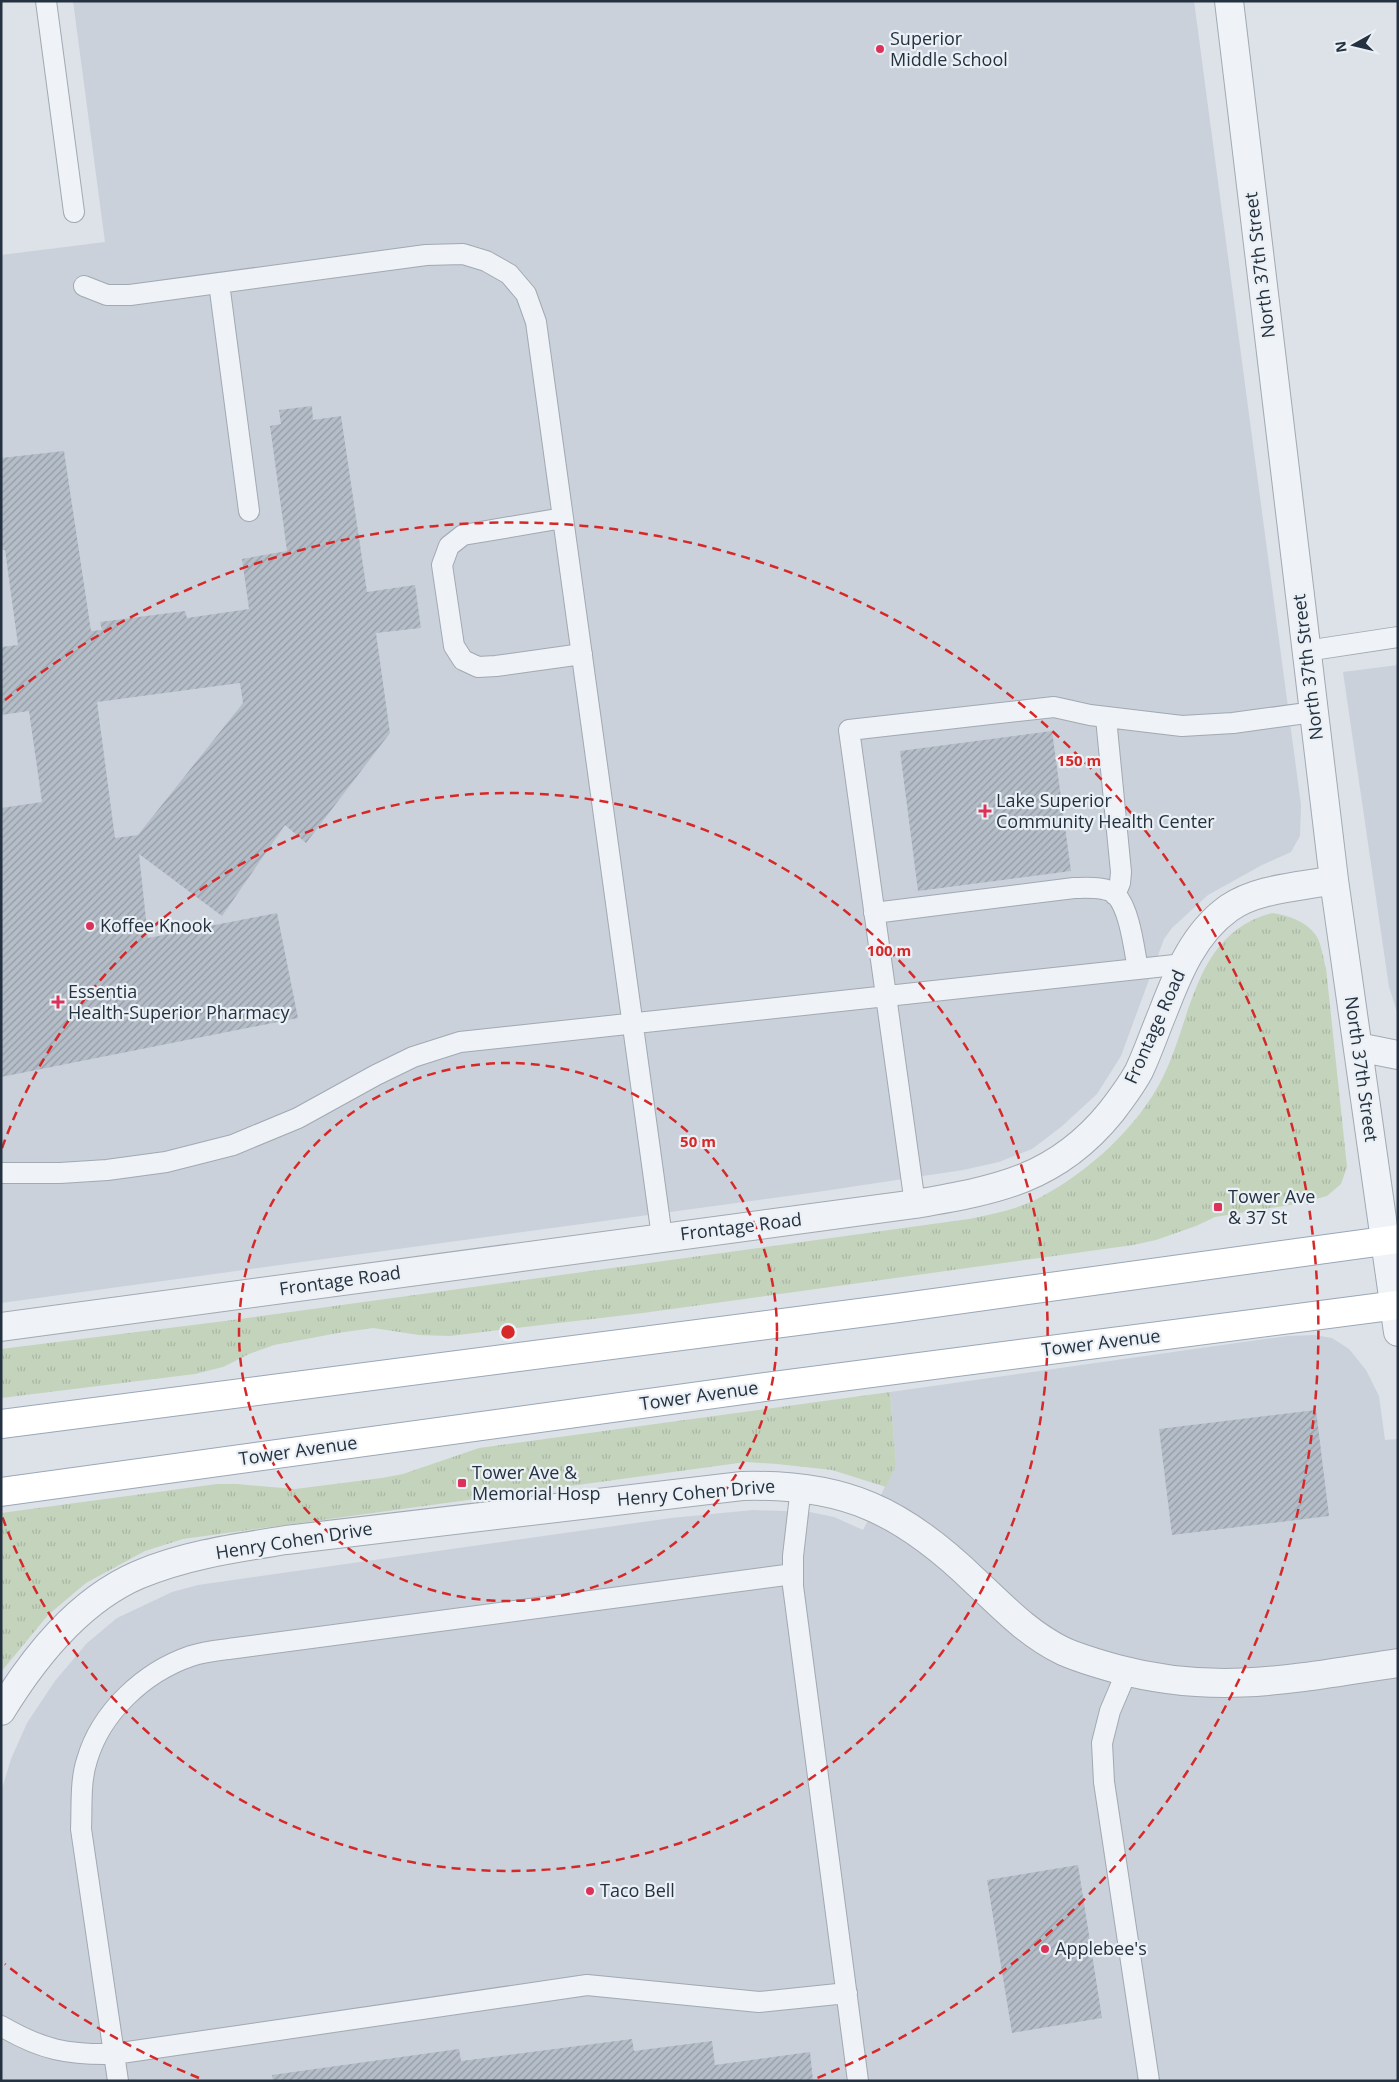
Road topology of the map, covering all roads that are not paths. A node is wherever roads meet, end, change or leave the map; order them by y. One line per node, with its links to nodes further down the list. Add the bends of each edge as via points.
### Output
1 (46, 1): 3 (lane)
2 (1229, 1): 9 (street, North 37th Street)
3 (74, 212)
4 (219, 283): 5 (lane, via 116,295 97,293); 6 (lane); 7 (lane, via 426,255 463,254 486,261 509,274 526,294 536,322)
5 (84, 286)
6 (249, 511)
7 (563, 518): 10 (lane); 10 (lane, via 463,535 448,546 442,565 443,574 454,646 463,660 478,666 496,666)
8 (1398, 637): 9 (lane)
9 (1306, 651): 11 (street, North 37th Street)
10 (582, 654): 19 (lane)
11 (1314, 712): 12 (lane, via 1182,726); 13 (street, North 37th Street)
12 (1106, 718): 14 (lane, via 1121,872); 15 (lane, via 1054,707 849,730)
13 (1334, 880): 16 (street, Frontage Road, via 1259,894 1241,901 1211,922 1195,941); 20 (street, North 37th Street)
14 (1115, 895): 15 (lane, via 1091,888 1074,888); 17 (lane, via 1125,911)
15 (874, 913): 18 (lane)
16 (1184, 964): 17 (lane); 23 (street, Frontage Road, via 1138,1072 1124,1095 1077,1148 1037,1173 1011,1184)
17 (1138, 969): 18 (lane)
18 (885, 997): 19 (lane); 23 (lane)
19 (633, 1024): 22 (lane, via 460,1042 413,1057 298,1118 233,1145 166,1162 107,1170); 24 (lane)
20 (1358, 1047): 21 (street); 25 (street, North 37th Street)
21 (1398, 1055)
22 (1, 1173)
23 (915, 1204): 24 (street, Frontage Road)
24 (662, 1237): 27 (street, Frontage Road)
25 (1391, 1240): 26 (street, North 37th Street); 29 (main road)
26 (1396, 1305): 28 (street, North 37th Street); 31 (main road, Tower Avenue, via 772,1386)
27 (1, 1327)
28 (1398, 1332)
29 (1, 1424)
30 (801, 1487): 32 (lane); 34 (street, Henry Cohen Drive, via 839,1495 899,1520 938,1548 1033,1634 1082,1659); 35 (street, Henry Cohen Drive, via 742,1486 679,1492 286,1540 188,1558 136,1576 84,1610 27,1670)
31 (1, 1492)
32 (793, 1574): 36 (lane); 38 (lane, via 236,1648 191,1656 150,1676 122,1700 100,1731 86,1761 83,1791 82,1829)
33 (1398, 1663): 34 (street, Henry Cohen Drive, via 1253,1683 1196,1683)
34 (1127, 1671): 41 (lane, via 1110,1710 1102,1743 1104,1782)
35 (1, 1711)
36 (847, 1993): 38 (lane, via 759,2002 587,1985); 40 (lane)
37 (1, 2026): 38 (lane, via 52,2050 81,2055)
38 (114, 2054): 39 (lane)
39 (118, 2081)
40 (858, 2081)
41 (1149, 2081)

